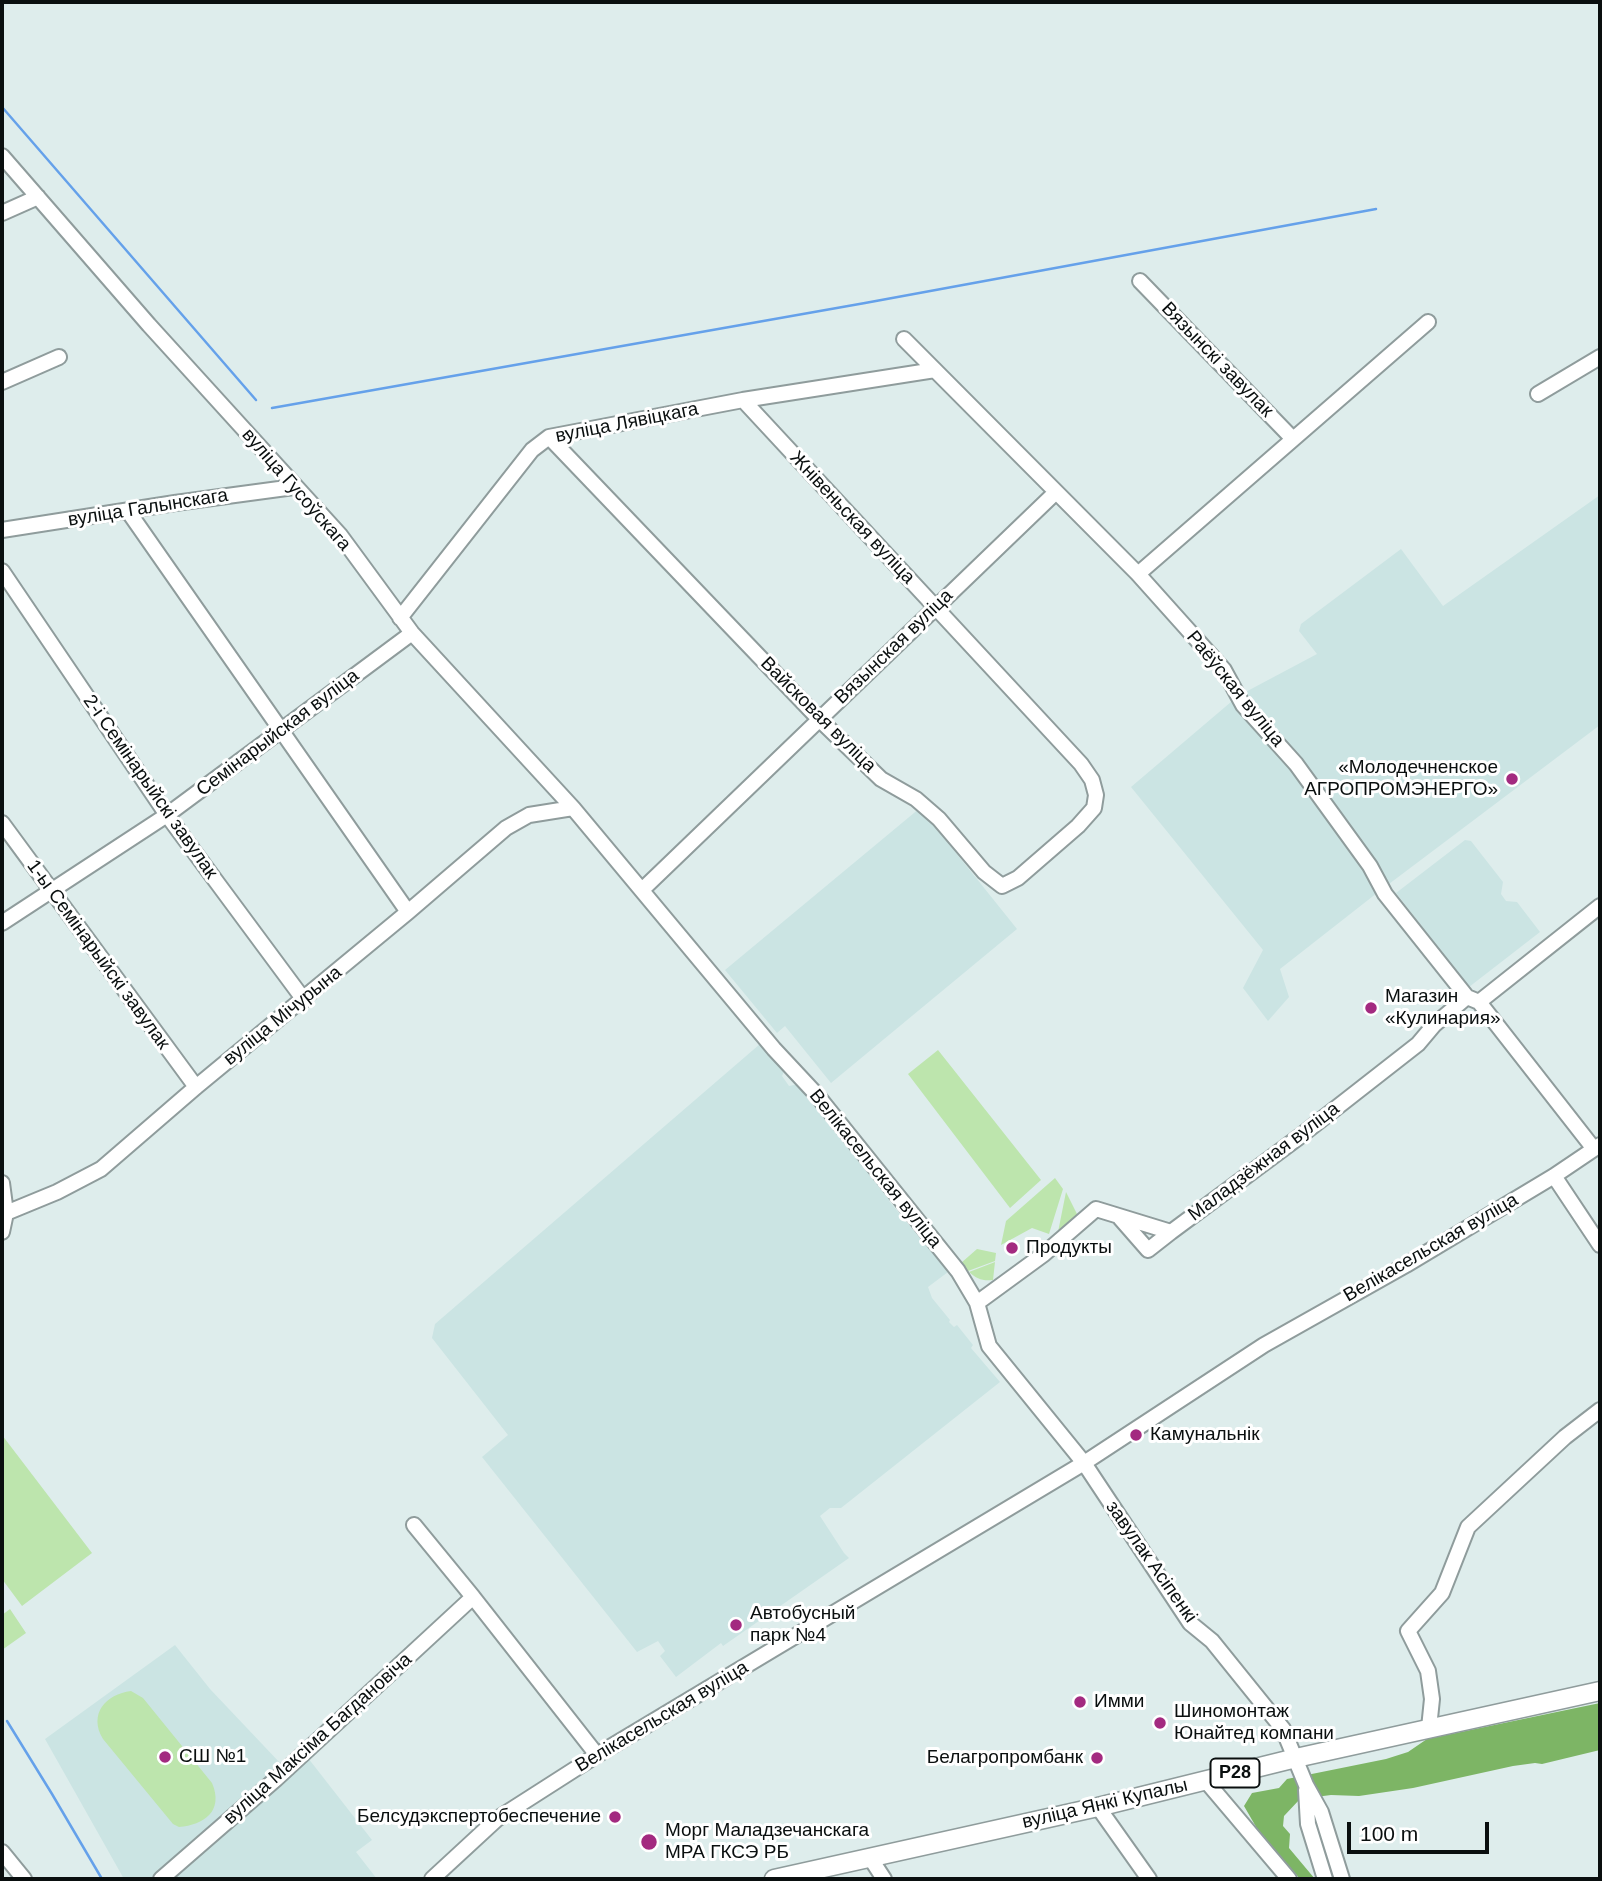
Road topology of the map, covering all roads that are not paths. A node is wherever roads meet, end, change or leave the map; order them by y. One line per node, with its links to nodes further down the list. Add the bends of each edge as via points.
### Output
1 (2, 156): 2 (street, вуліца Гусоўскага)
2 (38, 197): 3 (street); 15 (street, вуліца Гусоўскага)
3 (2, 214)
4 (1140, 281): 14 (street, Вязынскі завулак)
5 (1428, 322): 14 (street)
6 (904, 339): 9 (street, Раёўская вуліца)
7 (59, 357): 10 (street)
8 (1600, 357): 11 (street)
9 (935, 370): 12 (street, вуліца Лявіцкага); 16 (street, Раёўская вуліца)
10 (2, 382)
11 (1538, 394)
12 (743, 401): 13 (street, вуліца Лявіцкага); 21 (street, Жнівеньская вуліца)
13 (549, 437): 22 (street, вуліца Лявіцкага, via 532,450); 24 (street, Вайсковая вуліца)
14 (1293, 439): 20 (street)
15 (294, 486): 17 (street, вуліца Галынскага); 22 (street, вуліца Гусоўскага, via 340,535)
16 (1056, 492): 20 (street, Раёўская вуліца); 21 (street, Вязынская вуліца)
17 (128, 511): 18 (street, вуліца Галынскага); 25 (street)
18 (2, 530)
19 (2, 571): 28 (street, 2-і Семінарыйскі завулак)
20 (1138, 574): 35 (street, Раёўская вуліца, via 1224,670 1243,705 1296,764 1385,894)
21 (934, 608): 24 (street, Вязынская вуліца); 26 (street, Жнівеньская вуліца, via 1081,764)
22 (400, 618): 23 (street, вуліца Гусоўскага)
23 (412, 633): 25 (street, Семінарыйская вуліца); 27 (street, вуліца Гусоўскага)
24 (819, 719): 26 (street, Вайсковая вуліца, via 881,779 939,819 984,872 1002,886 1018,878 1078,826 1094,808); 30 (street, Вязынская вуліца)
25 (283, 731): 28 (street, Семінарыйская вуліца); 33 (street)
26 (1096, 795)
27 (573, 808): 30 (street, вуліца Гусоўскага); 33 (street, вуліца Мічурына, via 529,815 506,828)
28 (167, 816): 31 (street, Семінарыйская вуліца); 36 (street, 2-і Семінарыйскі завулак)
29 (2, 823): 31 (street, 1-ы Семінарыйскі завулак)
30 (642, 890): 46 (street, Велікасельская вуліца, via 816,1094 958,1271)
31 (50, 891): 34 (street, Семінарыйская вуліца); 37 (street, 1-ы Семінарыйскі завулак)
32 (1600, 906): 35 (street, Маладзёжная вуліца)
33 (408, 912): 36 (street, вуліца Мічурына)
34 (2, 923)
35 (1473, 999): 38 (street, Раёўская вуліца); 44 (street, Маладзёжная вуліца)
36 (304, 1000): 37 (street, вуліца Мічурына)
37 (196, 1087): 41 (street, вуліца Мічурына, via 100,1169)
38 (1597, 1147): 39 (street, Велікасельская вуліца)
39 (1554, 1176): 45 (street); 48 (street, Велікасельская вуліца, via 1264,1345)
40 (2, 1182): 41 (street)
41 (6, 1213): 43 (street)
42 (1120, 1216): 44 (street, Маладзёжная вуліца); 44 (street, via 1148,1250); 46 (street, Маладзёжная вуліца, via 1096,1209)
43 (2, 1232)
44 (1171, 1232)
45 (1600, 1245)
46 (977, 1303): 48 (street, Велікасельская вуліца, via 989,1346)
47 (1600, 1410): 52 (street, via 1468,1527 1442,1593 1408,1631 1428,1671 1432,1699)
48 (1084, 1463): 53 (street, Велікасельская вуліца); 54 (street, завулак Асіпенкі, via 1190,1623 1246,1681 1283,1729)
49 (414, 1525): 50 (street)
50 (473, 1597): 53 (street); 61 (street, вуліца Максіма Багдановіча)
51 (1600, 1691): 52 (main road, вуліца Янкі Купалы / Р28)
52 (1429, 1728): 54 (main road, вуліца Янкі Купалы / Р28)
53 (597, 1755): 62 (street, Велікасельская вуліца, via 497,1819)
54 (1296, 1758): 55 (main road, вуліца Янкі Купалы / Р28); 56 (street, завулак Асіпенкі)
55 (1206, 1781): 57 (main road, вуліца Янкі Купалы / Р28); 66 (street)
56 (1306, 1785): 67 (street, via 1308,1824); 68 (street, via 1321,1812)
57 (1098, 1807): 59 (main road, вуліца Янкі Купалы / Р28); 65 (street)
58 (2, 1852): 60 (street)
59 (871, 1858): 63 (main road, вуліца Янкі Купалы / Р28); 64 (street)
60 (24, 1879)
61 (161, 1879)
62 (432, 1879)
63 (774, 1879)
64 (884, 1879)
65 (1149, 1879)
66 (1289, 1879)
67 (1325, 1879)
68 (1342, 1879)

